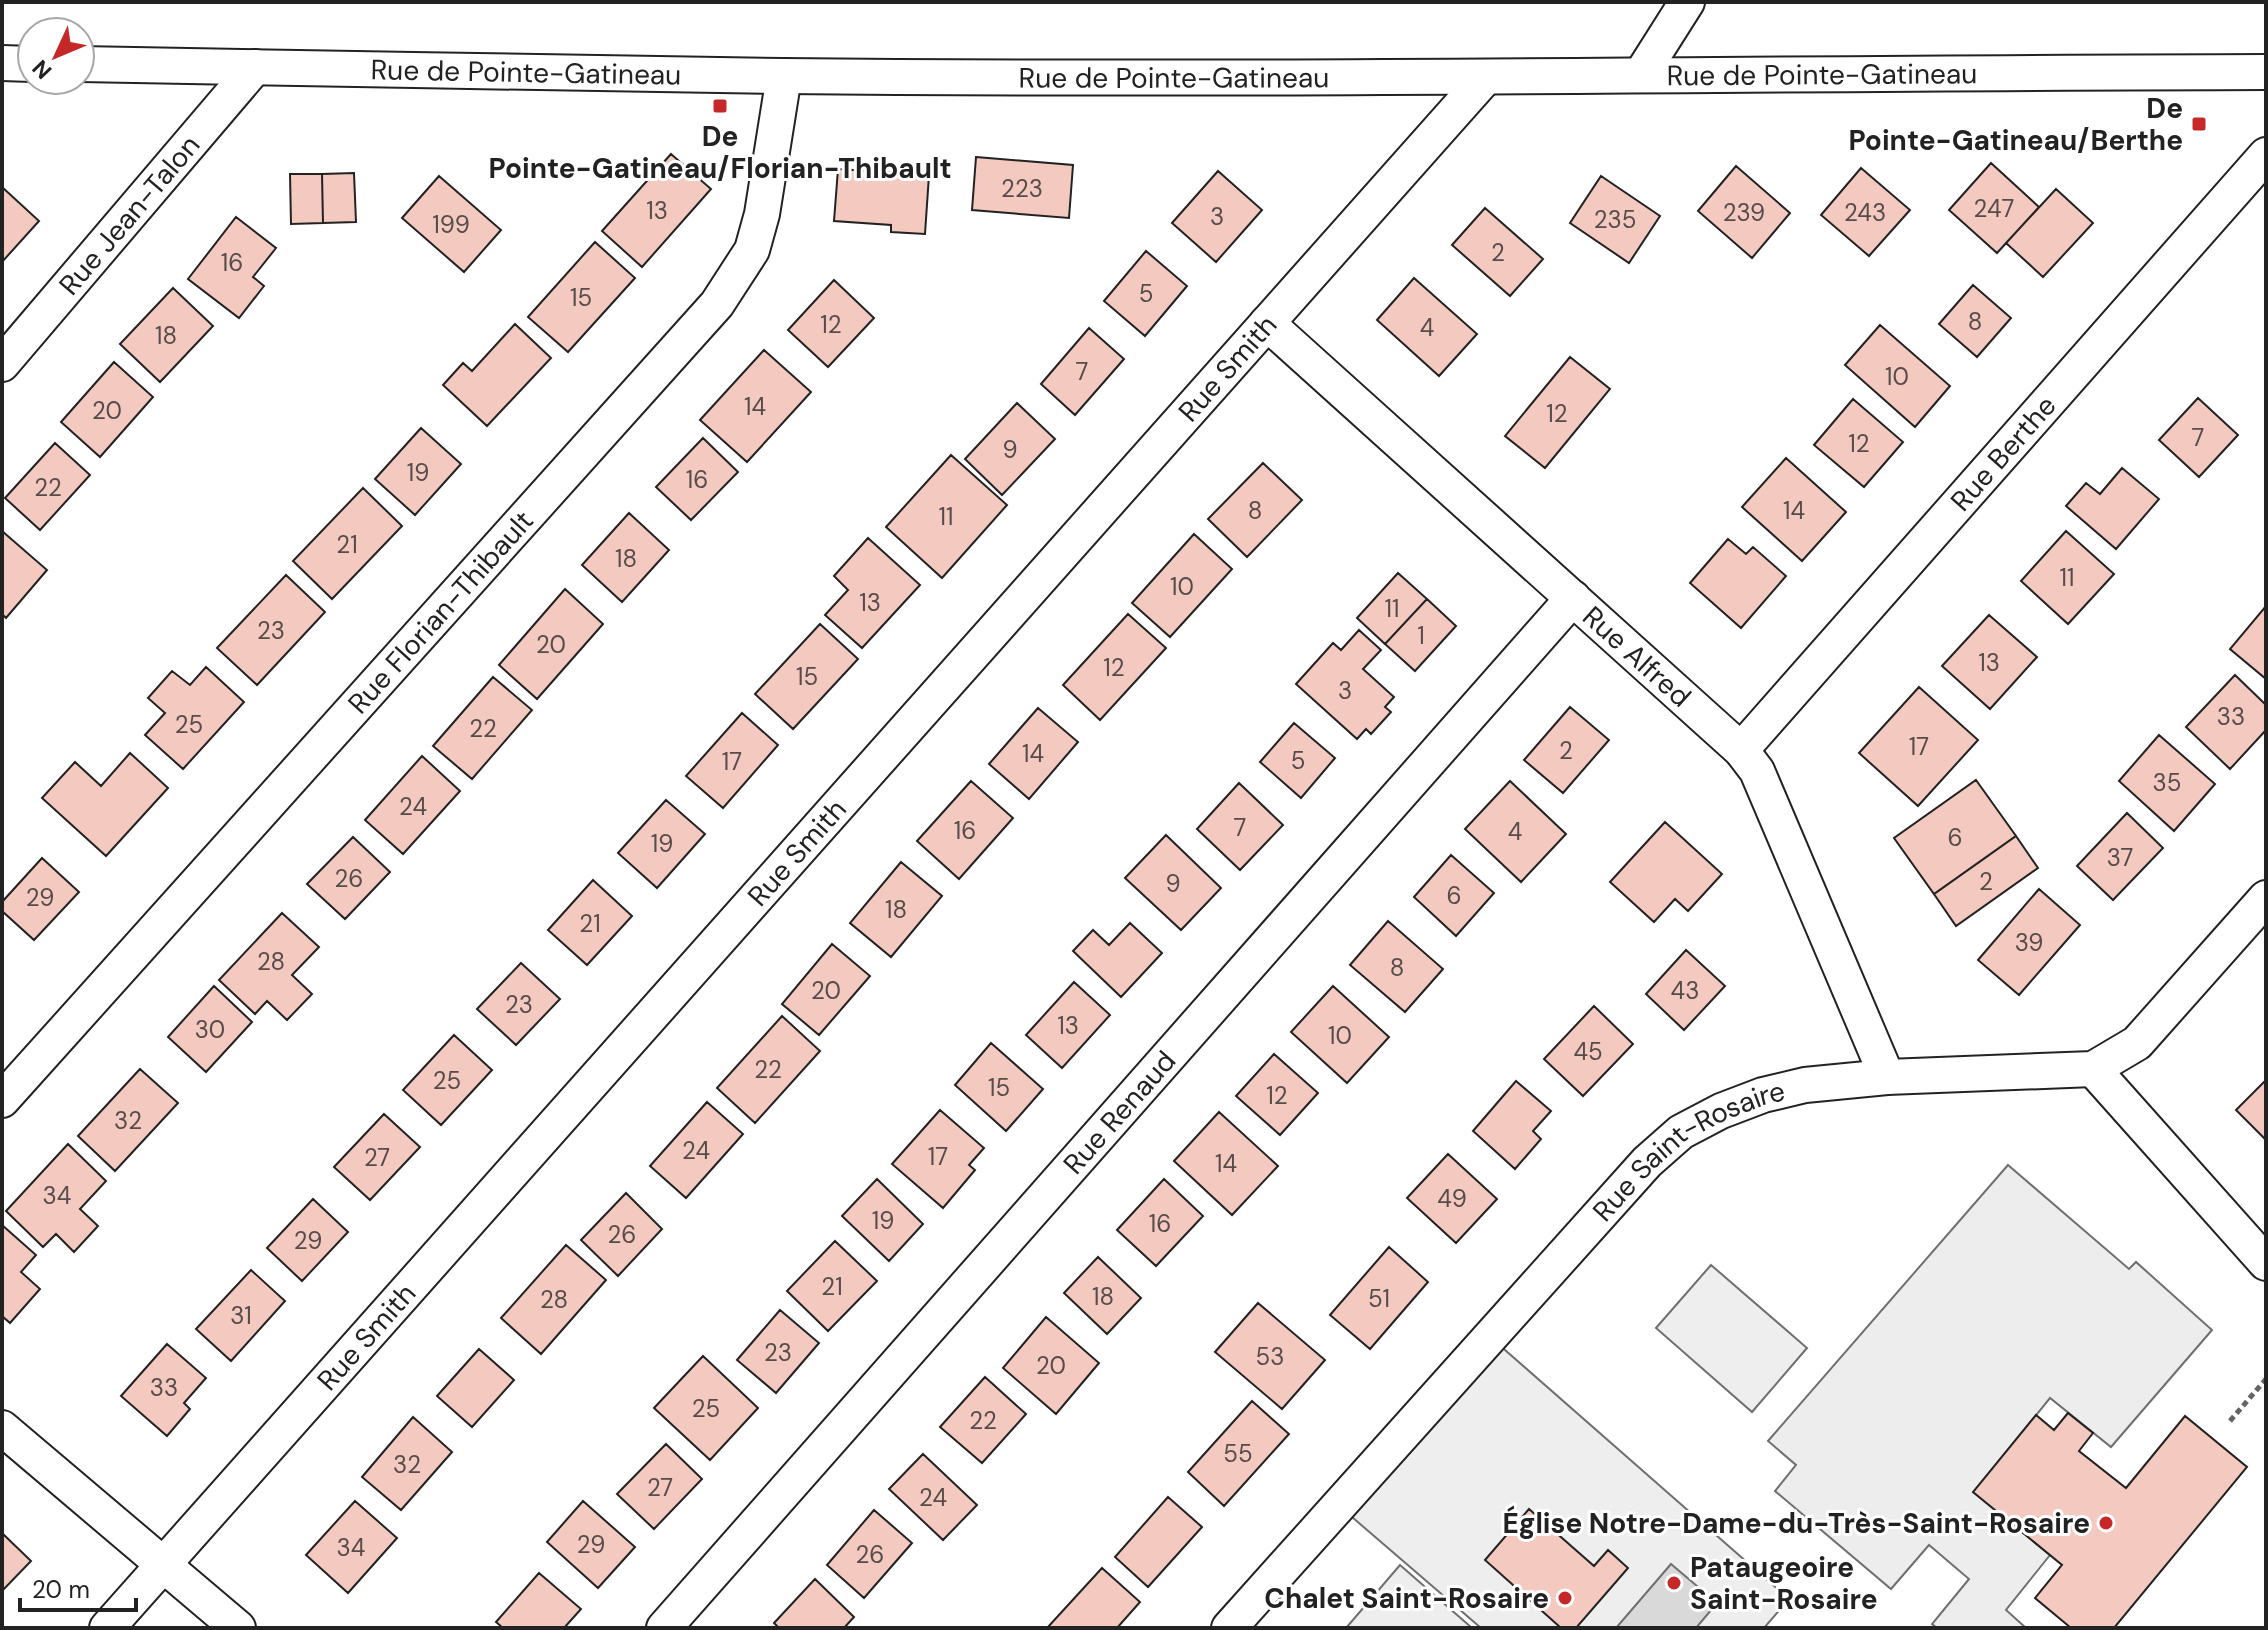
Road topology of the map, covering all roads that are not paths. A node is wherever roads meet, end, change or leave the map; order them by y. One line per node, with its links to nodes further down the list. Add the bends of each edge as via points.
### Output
1 (1687, 2): 5 (street)
2 (96, 64): 3 (street, Rue de Pointe-Gatineau)
3 (255, 67): 6 (street, Rue de Pointe-Gatineau); 10 (street, Rue Jean-Talon)
4 (2266, 72): 5 (street, Rue de Pointe-Gatineau)
5 (1642, 73): 7 (street, Rue de Pointe-Gatineau)
6 (784, 76): 7 (street, Rue de Pointe-Gatineau); 16 (street, Rue Florian-Thibault, via 752,250 717,304)
7 (1485, 78): 9 (street, Rue Smith)
8 (2266, 155): 12 (street, Rue Berthe)
9 (1267, 323): 11 (street, Rue Alfred); 19 (street, Rue Smith)
10 (2, 364)
11 (1573, 598): 12 (street, Rue Alfred); 22 (street, Rue Renaud)
12 (1741, 750): 15 (street, Rue Alfred, via 1757,771)
13 (2266, 898): 14 (street, Rue Saint-Rosaire, via 2137,1043)
14 (2093, 1069): 15 (street, Rue Saint-Rosaire); 17 (street)
15 (1887, 1077): 23 (street, Rue Saint-Rosaire, via 1763,1095 1681,1132 1615,1196)
16 (2, 1100)
17 (2266, 1263)
18 (2, 1428): 19 (street)
19 (163, 1565): 20 (street, Rue Smith); 21 (street)
20 (107, 1628)
21 (238, 1628)
22 (664, 1628)
23 (1229, 1628)

